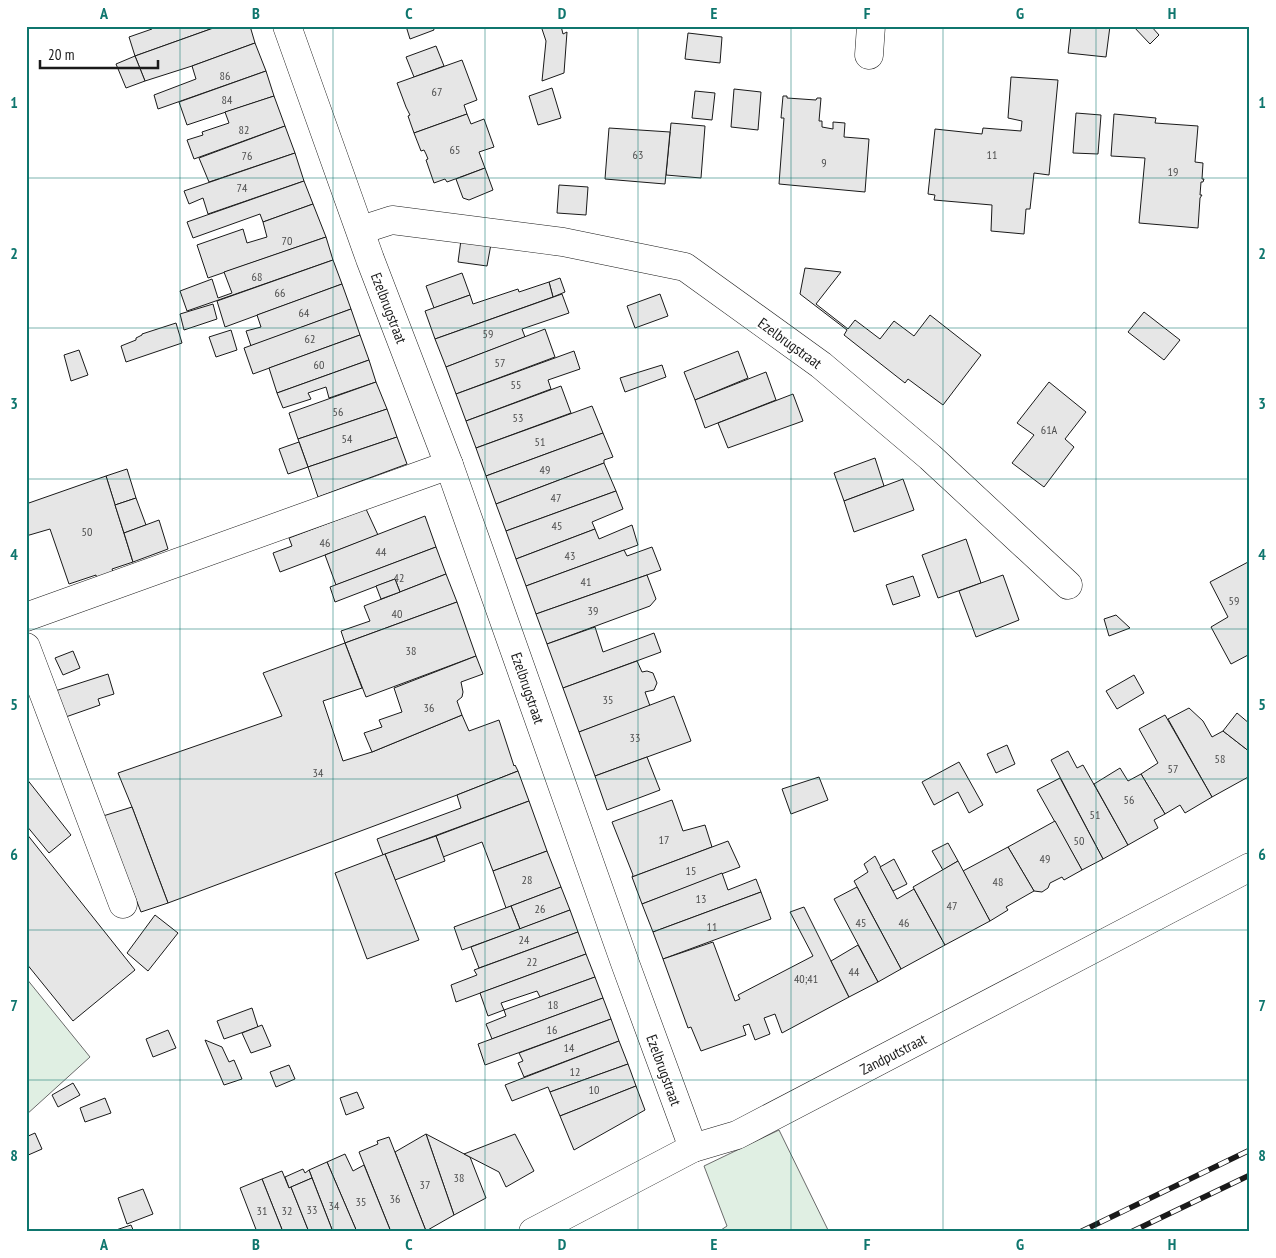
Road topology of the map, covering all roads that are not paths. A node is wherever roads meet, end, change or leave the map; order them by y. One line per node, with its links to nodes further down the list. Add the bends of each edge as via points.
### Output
1 (287, 26): 4 (street, Ezelbrugstraat)
2 (871, 26): 3 (street)
3 (869, 55)
4 (361, 230): 5 (street, Ezelbrugstraat); 6 (street, Ezelbrugstraat, via 392,220 563,242 685,267 828,371 930,456)
5 (449, 465): 7 (street); 11 (street, Ezelbrugstraat)
6 (1068, 585)
7 (26, 617)
8 (26, 648): 10 (street)
9 (1250, 866): 11 (street, Zandputstraat, via 736,1136)
10 (123, 904)
11 (693, 1148): 12 (street, Zandputstraat)
12 (533, 1232)

